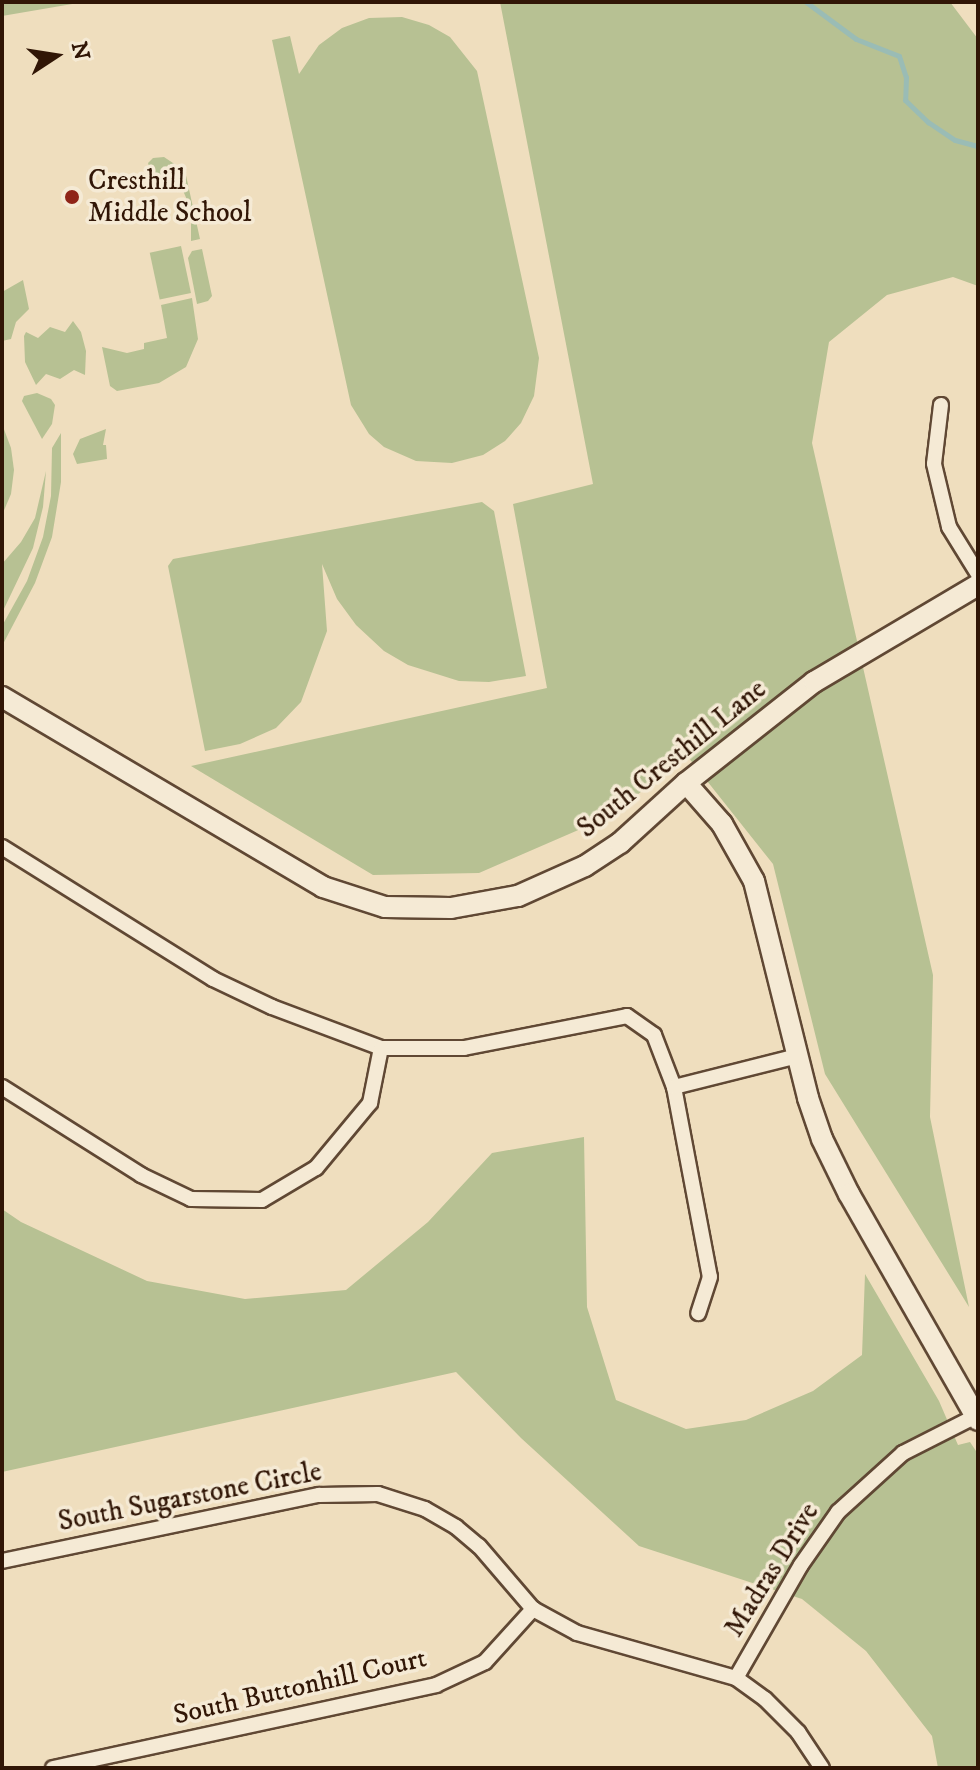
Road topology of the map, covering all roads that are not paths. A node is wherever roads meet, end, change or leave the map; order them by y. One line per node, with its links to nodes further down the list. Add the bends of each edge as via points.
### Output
1 (941, 405): 2 (street, via 934,464 949,527)
2 (978, 574)
3 (978, 585): 5 (street, South Cresthill Lane, via 814,682)
4 (2, 697): 5 (street, South Cresthill Lane, via 323,887 385,907 451,908 518,896 552,883 620,843)
5 (686, 783): 8 (street, via 722,824 754,881)
6 (2, 847): 7 (street, via 213,979)
7 (381, 1048): 9 (street, via 370,1103 316,1168 262,1200 191,1199 141,1175); 10 (street, via 464,1048 627,1016 654,1035)
8 (797, 1056): 10 (street); 12 (street, via 822,1139 842,1180)
9 (2, 1087)
10 (674, 1087): 11 (street, via 710,1277)
11 (698, 1313)
12 (977, 1418): 15 (street, Madras Drive, via 903,1453 838,1512)
13 (2, 1561): 14 (street, South Sugarstone Circle, via 319,1495 378,1494 425,1509 456,1527)
14 (533, 1609): 15 (street, South Sugarstone Circle, via 577,1633); 16 (street, South Buttonhill Court, via 485,1662 436,1685)
15 (736, 1678): 17 (street, South Sugarstone Circle, via 798,1732)
16 (53, 1768)
17 (822, 1768)

